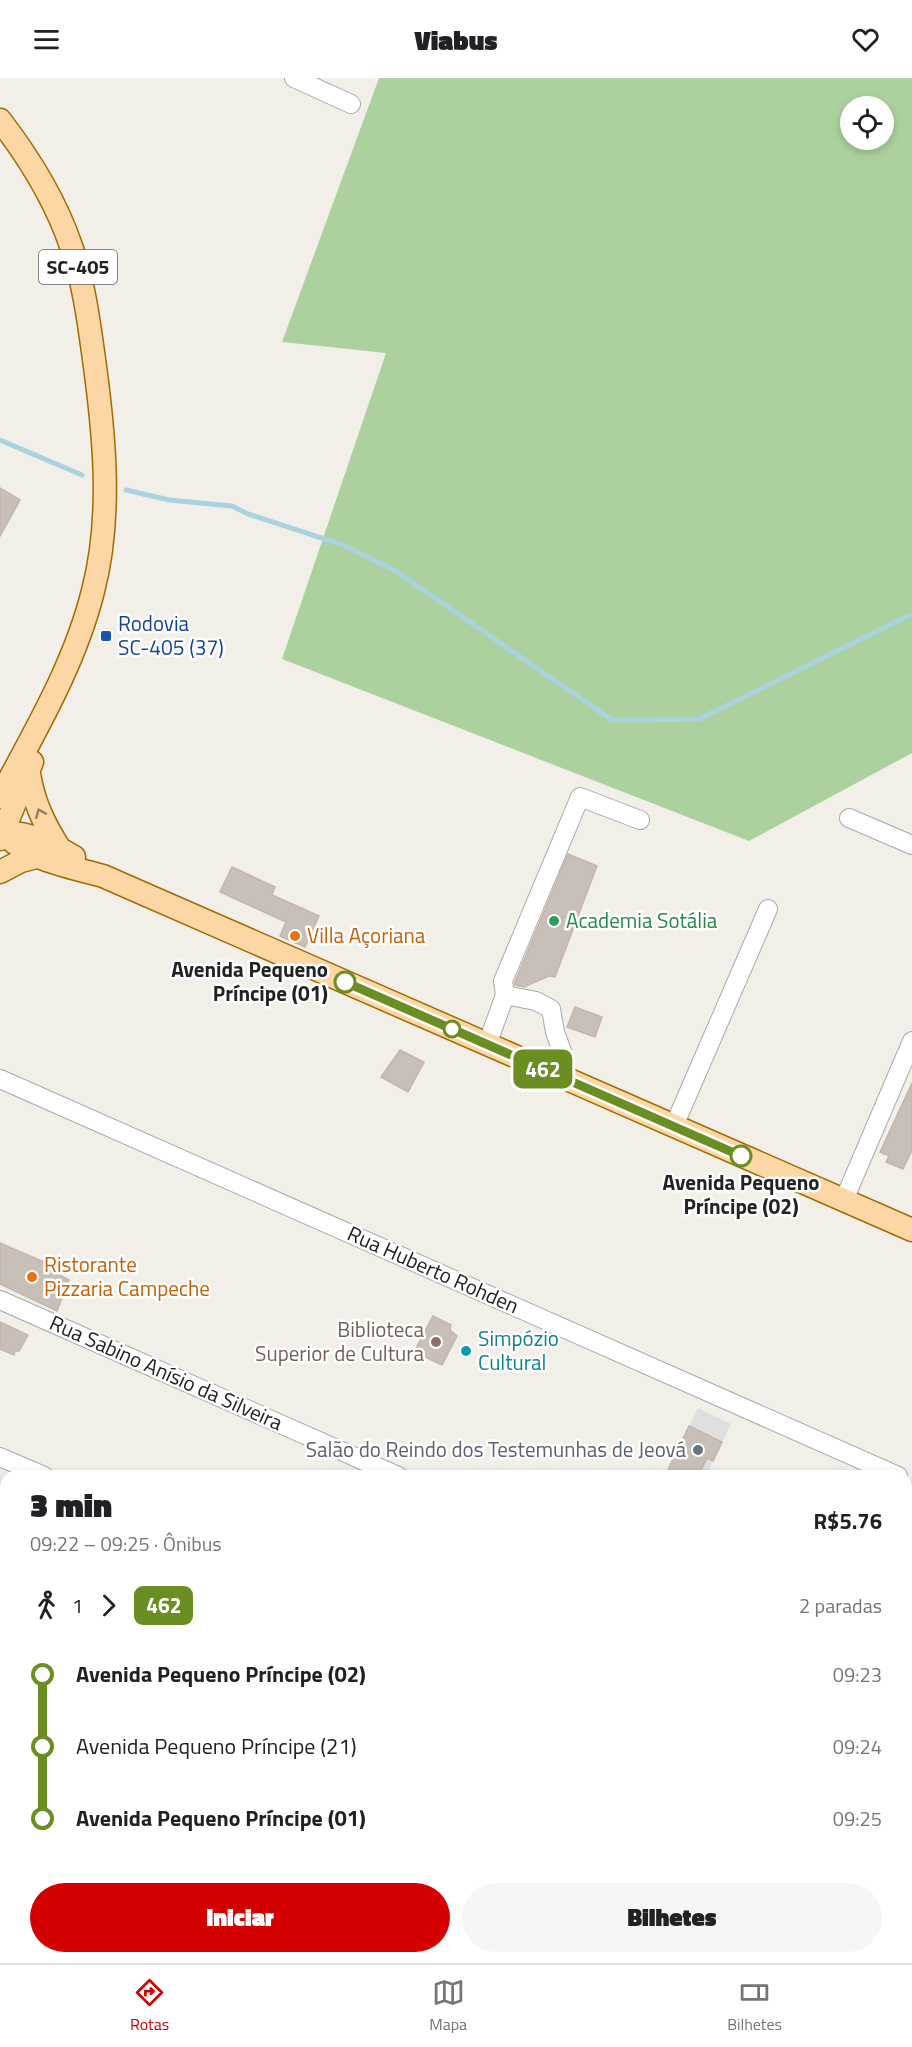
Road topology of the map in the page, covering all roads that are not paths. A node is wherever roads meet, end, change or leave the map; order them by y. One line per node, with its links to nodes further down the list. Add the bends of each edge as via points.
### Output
1 (294, 78): 2 (street)
2 (351, 104)
3 (0, 120): 4 (main road, SC-405, via 38,174 71,246 81,281 97,378 104,473 99,559 86,618)
4 (52, 698): 5 (main road, SC-405); 6 (main road, SC-405)
5 (29, 774): 9 (main road, SC-405); 11 (main road, one-way to 5, via 39,813)
6 (0, 797)
7 (849, 818): 10 (street)
8 (640, 820): 16 (street, via 580,797 502,981)
9 (1, 834): 11 (main road, via 19,833); 12 (main road)
10 (912, 845)
11 (60, 849): 14 (main road)
12 (36, 857): 13 (main road); 14 (main road)
13 (0, 872)
14 (103, 876): 18 (main road)
15 (768, 909): 21 (street)
16 (505, 995): 18 (street); 19 (street, via 551,1008 562,1054)
17 (912, 1041): 22 (street)
18 (487, 1045): 19 (main road)
19 (559, 1074): 21 (main road)
20 (0, 1079): 28 (street, Rua Huberto Rohden)
21 (674, 1126): 22 (main road)
22 (844, 1200): 23 (main road)
23 (912, 1230)
24 (0, 1300): 27 (street, Rua Sabino Anísio da Silveira)
25 (0, 1457): 26 (street)
26 (30, 1470)
27 (384, 1470)
28 (884, 1470)

